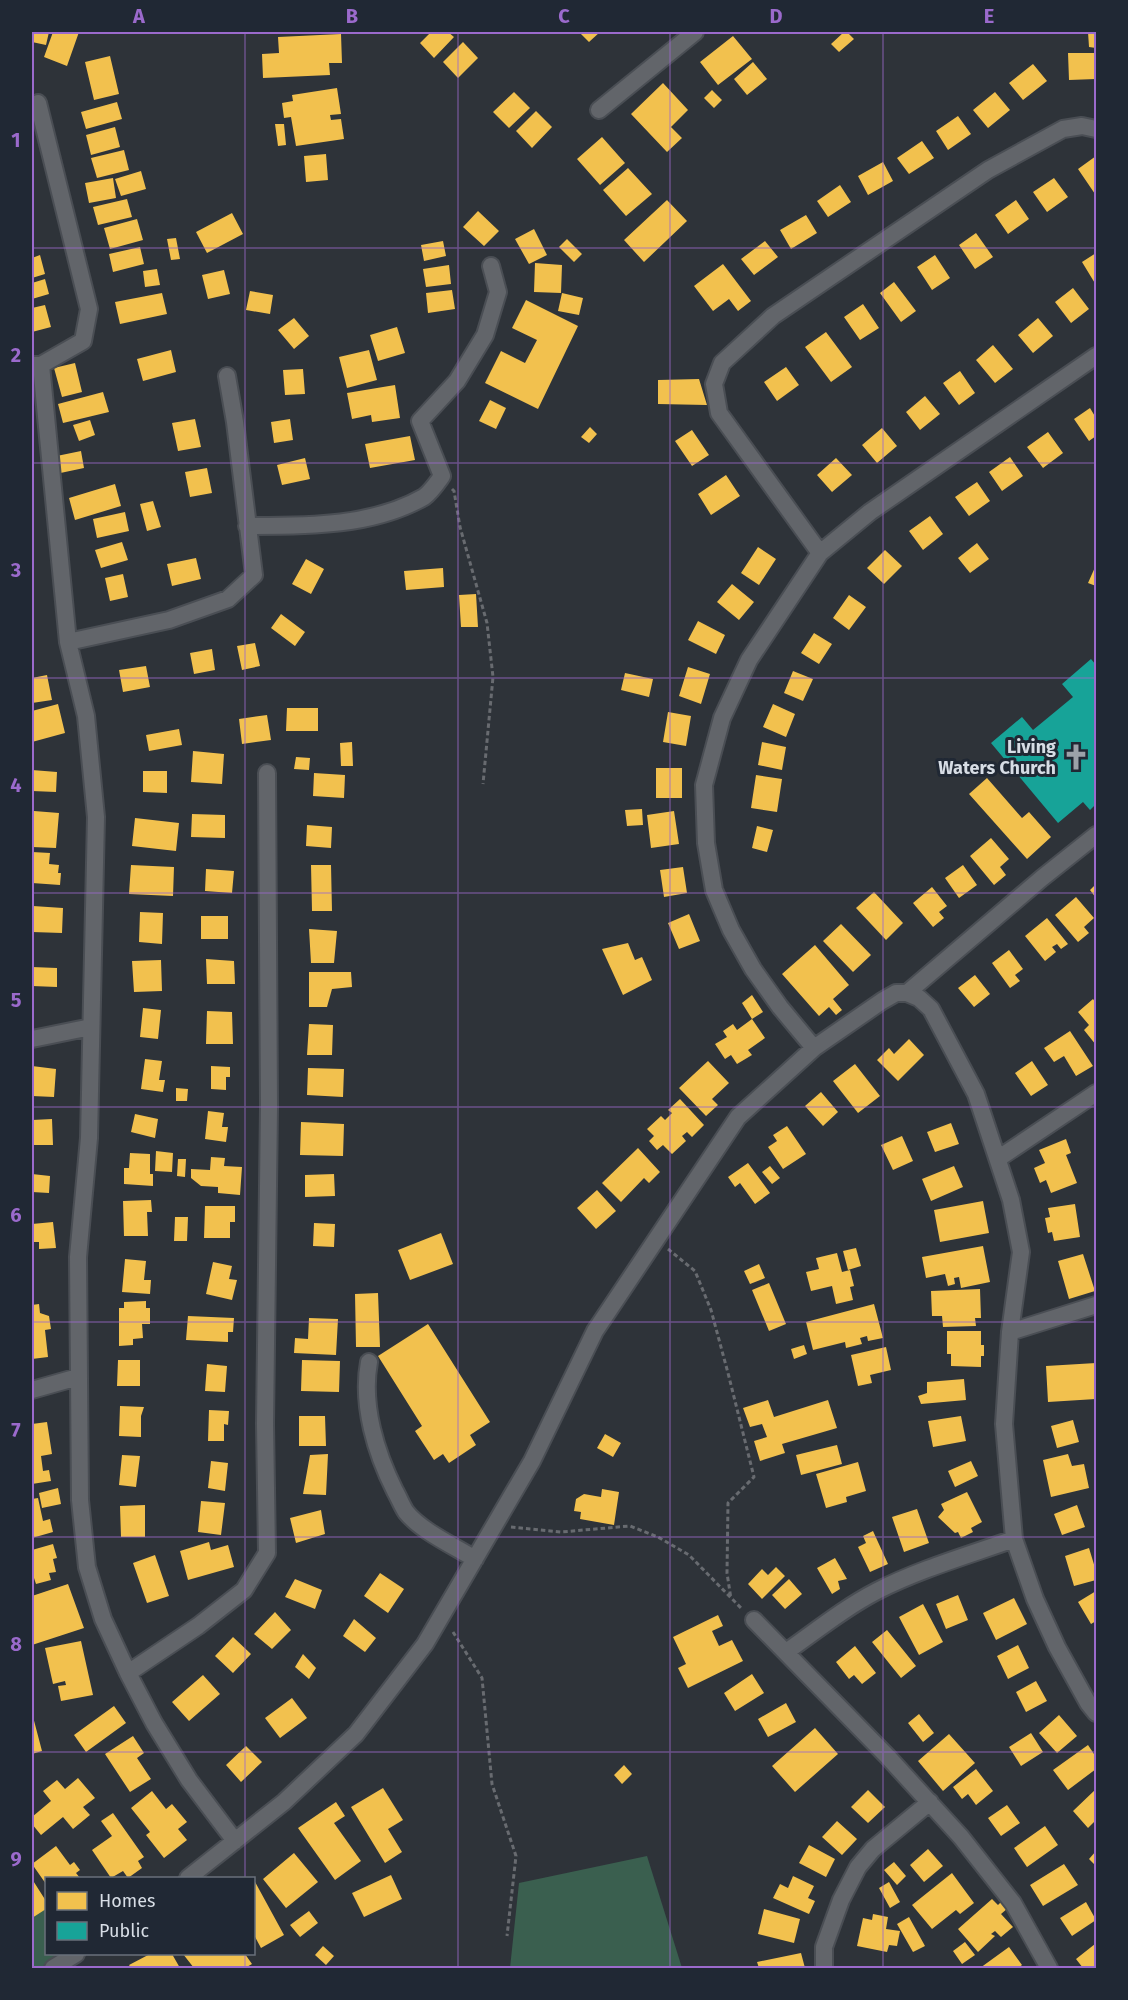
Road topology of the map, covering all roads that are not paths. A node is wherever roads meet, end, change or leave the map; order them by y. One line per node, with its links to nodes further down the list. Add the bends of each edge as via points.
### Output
1 (686, 34): 3 (street)
2 (38, 103): 7 (street, via 89,309 83,341)
3 (599, 110)
4 (1096, 129): 10 (street, via 1063,129 988,170 773,316 722,363 714,384 719,413)
5 (490, 267): 9 (street, via 498,292 485,335 457,381 420,421 442,476 426,496 368,518 310,526)
6 (1096, 356): 10 (street, via 870,512)
7 (36, 365): 11 (street)
8 (227, 376): 9 (street)
9 (247, 526): 11 (street, via 254,575 228,599 169,620)
10 (820, 553): 17 (street, via 748,660 722,718 704,785 706,843 714,890 753,969)
11 (68, 642): 15 (street, via 86,716 96,817)
12 (267, 773): 29 (street, via 267,1553 244,1590)
13 (1096, 835): 14 (street)
14 (908, 993): 17 (street, via 896,993 882,1001); 19 (street, via 931,1009 976,1094)
15 (92, 1027): 16 (street); 23 (street, via 78,1257)
16 (32, 1040)
17 (814, 1048): 26 (street, via 738,1117 656,1238 595,1331 532,1461)
18 (1096, 1093): 19 (street)
19 (999, 1158): 21 (street, via 1021,1252)
20 (1096, 1305): 21 (street)
21 (1010, 1332): 25 (street, via 1004,1424)
22 (369, 1362): 26 (street, via 365,1381 375,1441 406,1512)
23 (78, 1377): 24 (street); 29 (street, via 80,1500 87,1567 103,1619)
24 (32, 1390)
25 (1014, 1539): 28 (street, via 878,1591 831,1618); 30 (street, via 1057,1647)
26 (475, 1559): 32 (street, via 425,1644 356,1734 284,1802)
27 (754, 1620): 28 (street)
28 (786, 1652): 31 (street)
29 (128, 1673): 32 (street, via 189,1780)
30 (1096, 1713)
31 (930, 1802): 36 (street, via 873,1849 858,1867 824,1947); 37 (street, via 1013,1903)
32 (235, 1841): 33 (street)
33 (189, 1877)
34 (73, 1955): 35 (street)
35 (53, 1968)
36 (824, 1968)
37 (1049, 1968)

